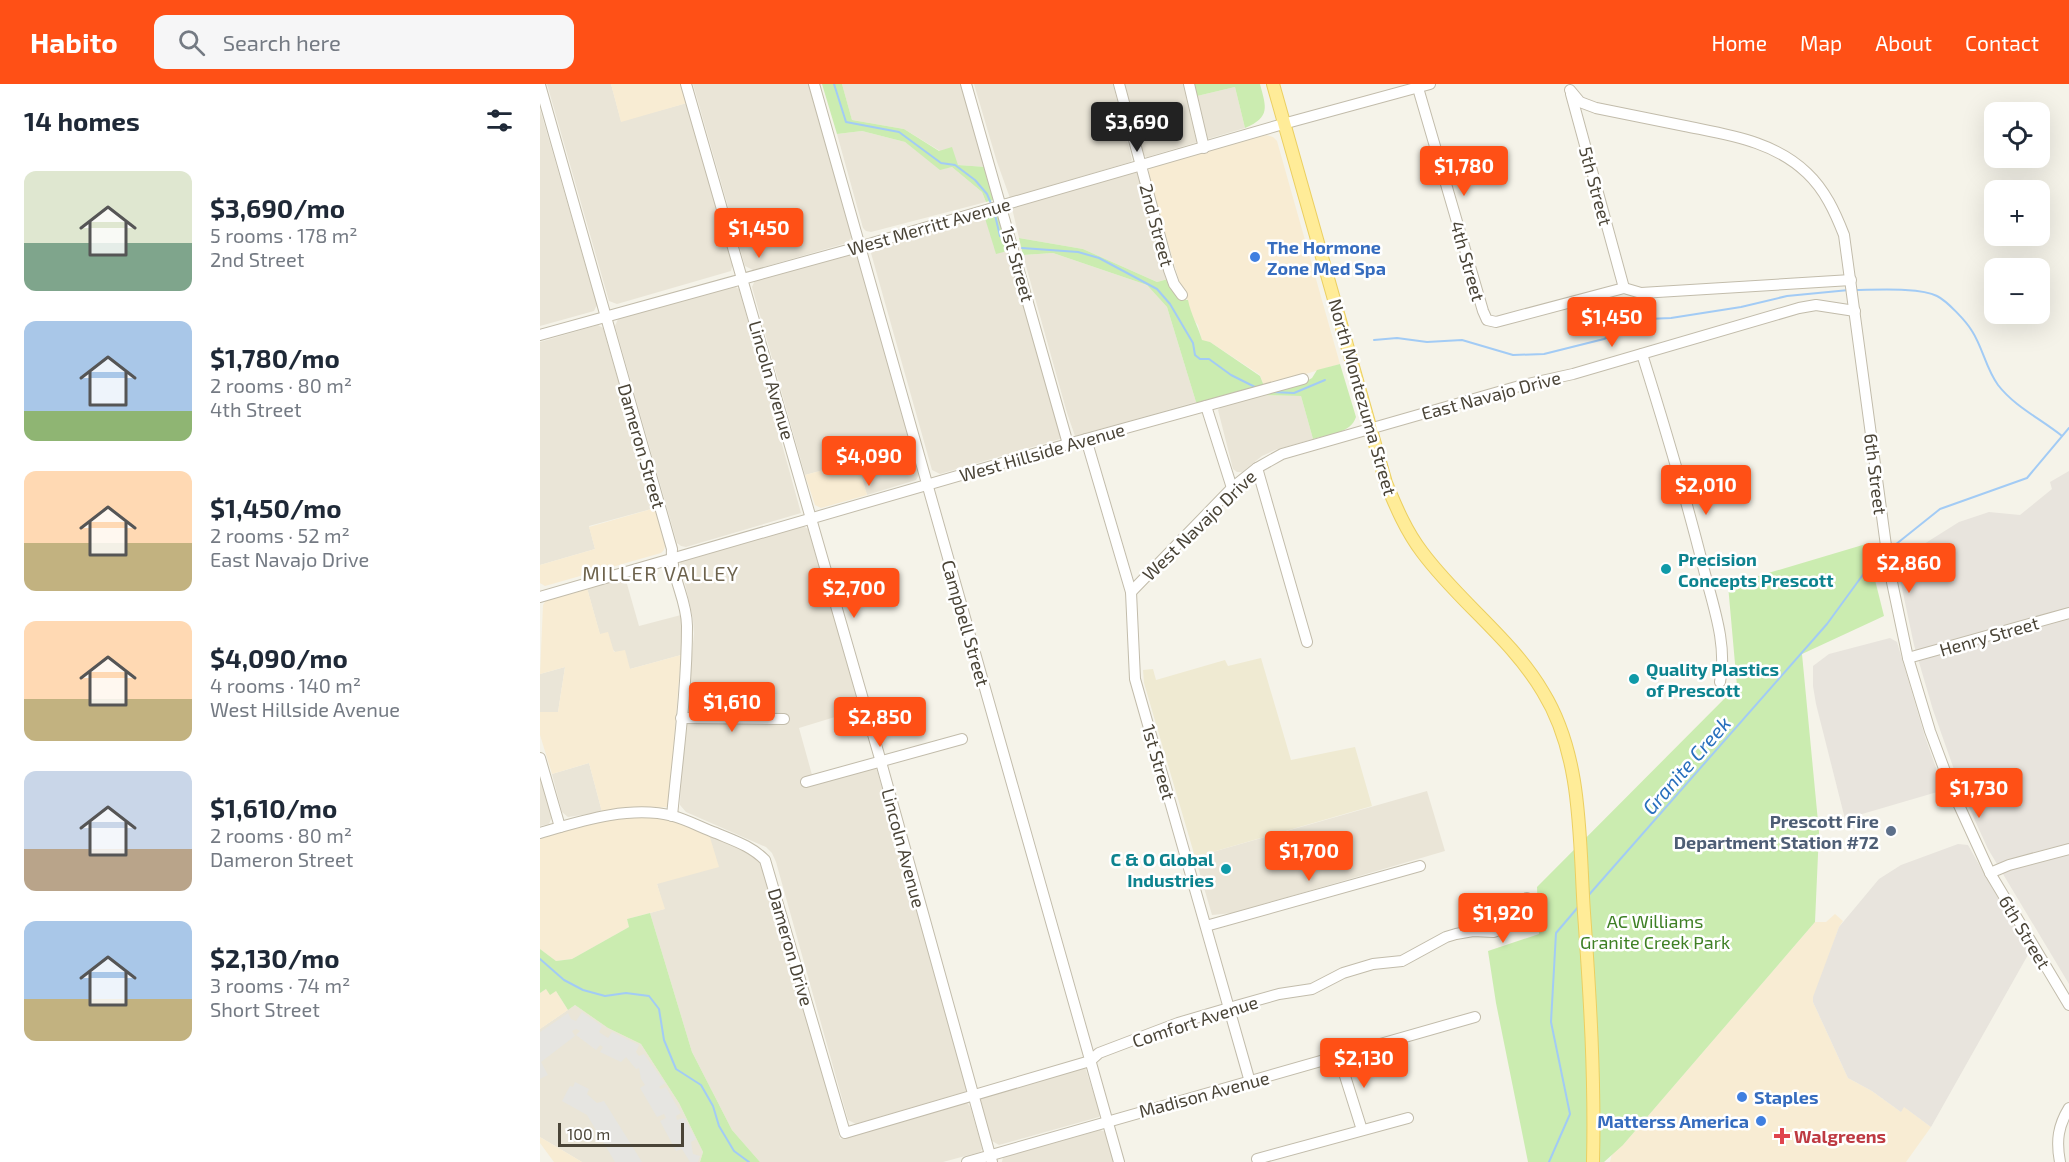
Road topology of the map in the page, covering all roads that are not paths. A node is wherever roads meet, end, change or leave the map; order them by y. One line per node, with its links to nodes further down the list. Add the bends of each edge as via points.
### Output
1 (686, 84): 16 (street, Lincoln Avenue)
2 (814, 84): 15 (street, Campbell Street)
3 (966, 84): 14 (street, 1st Street)
4 (1119, 84): 13 (street, 2nd Street)
5 (1190, 84): 12 (street)
6 (1273, 84): 11 (main road, North Montezuma Street)
7 (1430, 84): 10 (street, West Merritt Avenue)
8 (540, 85): 21 (street, Dameron Street)
9 (1569, 87): 17 (street, 6th Street, via 1580,102 1596,108 1738,137 1771,147 1792,160 1821,189 1834,211 1844,235); 18 (street, 5th Street)
10 (1418, 88): 11 (street, West Merritt Avenue); 18 (street, 4th Street, via 1487,320 1496,322)
11 (1284, 124): 12 (street, West Merritt Avenue); 26 (main road, North Montezuma Street)
12 (1204, 148): 13 (street, West Merritt Avenue)
13 (1142, 167): 14 (street, West Merritt Avenue); 19 (street, 2nd Street, via 1173,284)
14 (1000, 205): 15 (street, West Merritt Avenue); 28 (street, 1st Street)
15 (861, 246): 16 (street, West Merritt Avenue); 30 (street, Campbell Street)
16 (743, 278): 21 (street, West Merritt Avenue); 32 (street, Lincoln Avenue)
17 (1852, 287): 18 (street, via 1641,293); 20 (street, 6th Street)
18 (1624, 288)
19 (1182, 295)
20 (1855, 311): 23 (street, East Navajo Drive, via 1816,305 1798,308); 38 (street, 6th Street, via 1888,568)
21 (605, 317): 22 (street, West Merritt Avenue); 33 (street, Dameron Street, via 672,549)
22 (540, 335)
23 (1642, 354): 26 (street, East Navajo Drive); 39 (street, via 1695,529 1719,631 1723,668)
24 (1303, 379): 25 (street, West Hillside Avenue)
25 (1206, 406): 27 (street, West Hillside Avenue); 31 (street)
26 (1371, 428): 29 (street, West Navajo Drive, via 1282,454); 70 (main road, North Montezuma Street, via 1401,519 1422,552 1521,660 1545,694 1560,727 1572,769 1578,827 1592,1025)
27 (1086, 439): 28 (street, West Hillside Avenue); 34 (street, 1st Street)
28 (1068, 444): 30 (street, West Hillside Avenue)
29 (1257, 468): 31 (street, West Navajo Drive); 37 (street)
30 (927, 485): 32 (street, West Hillside Avenue); 58 (street, Campbell Street)
31 (1232, 488): 34 (street, West Navajo Drive)
32 (810, 518): 33 (street, West Hillside Avenue); 44 (street, Lincoln Avenue)
33 (671, 560): 35 (street, West Hillside Avenue); 40 (street, Dameron Street, via 687,625)
34 (1131, 592): 53 (street, 1st Street, via 1135,679)
35 (540, 597)
36 (2069, 613): 38 (street, Henry Street)
37 (1307, 642)
38 (1908, 658): 51 (street, 6th Street, via 1939,758)
39 (1720, 682)
40 (681, 718): 41 (street); 46 (street, Dameron Street)
41 (784, 719)
42 (962, 739): 44 (street)
43 (540, 758): 47 (street)
44 (881, 762): 45 (street); 60 (street, Lincoln Avenue)
45 (806, 782)
46 (672, 816): 47 (street, Dameron Drive, via 640,813); 65 (street, Dameron Drive, via 753,848 765,860)
47 (560, 827): 48 (street, Dameron Drive)
48 (540, 833)
49 (2069, 849): 51 (street)
50 (1420, 866): 53 (street)
51 (1990, 873): 54 (street, 6th Street)
52 (1527, 898): 55 (street, Comfort Avenue, via 1518,922 1494,932 1456,934 1402,961 1373,964 1343,973 1312,989)
53 (1206, 926): 55 (street, 1st Street)
54 (2069, 1005)
55 (1229, 1008): 58 (street, Comfort Avenue, via 1099,1053); 59 (street, 1st Street)
56 (1475, 1017): 57 (street, Madison Avenue)
57 (1339, 1057): 59 (street, Madison Avenue); 64 (street)
58 (1090, 1061): 60 (street, Comfort Avenue); 63 (street, Campbell Street)
59 (1250, 1082): 63 (street, Madison Avenue)
60 (973, 1096): 65 (street, Comfort Avenue); 66 (street, Lincoln Avenue)
61 (2069, 1108): 71 (street, via 2060,1123)
62 (1408, 1118): 64 (street)
63 (1107, 1121): 66 (street, Madison Avenue); 69 (street, Campbell Street)
64 (1362, 1130): 67 (street)
65 (845, 1133)
66 (992, 1159): 68 (street, Madison Avenue)
67 (1257, 1160)
68 (967, 1162)
69 (1119, 1162)
70 (1593, 1162)
71 (2060, 1162)

